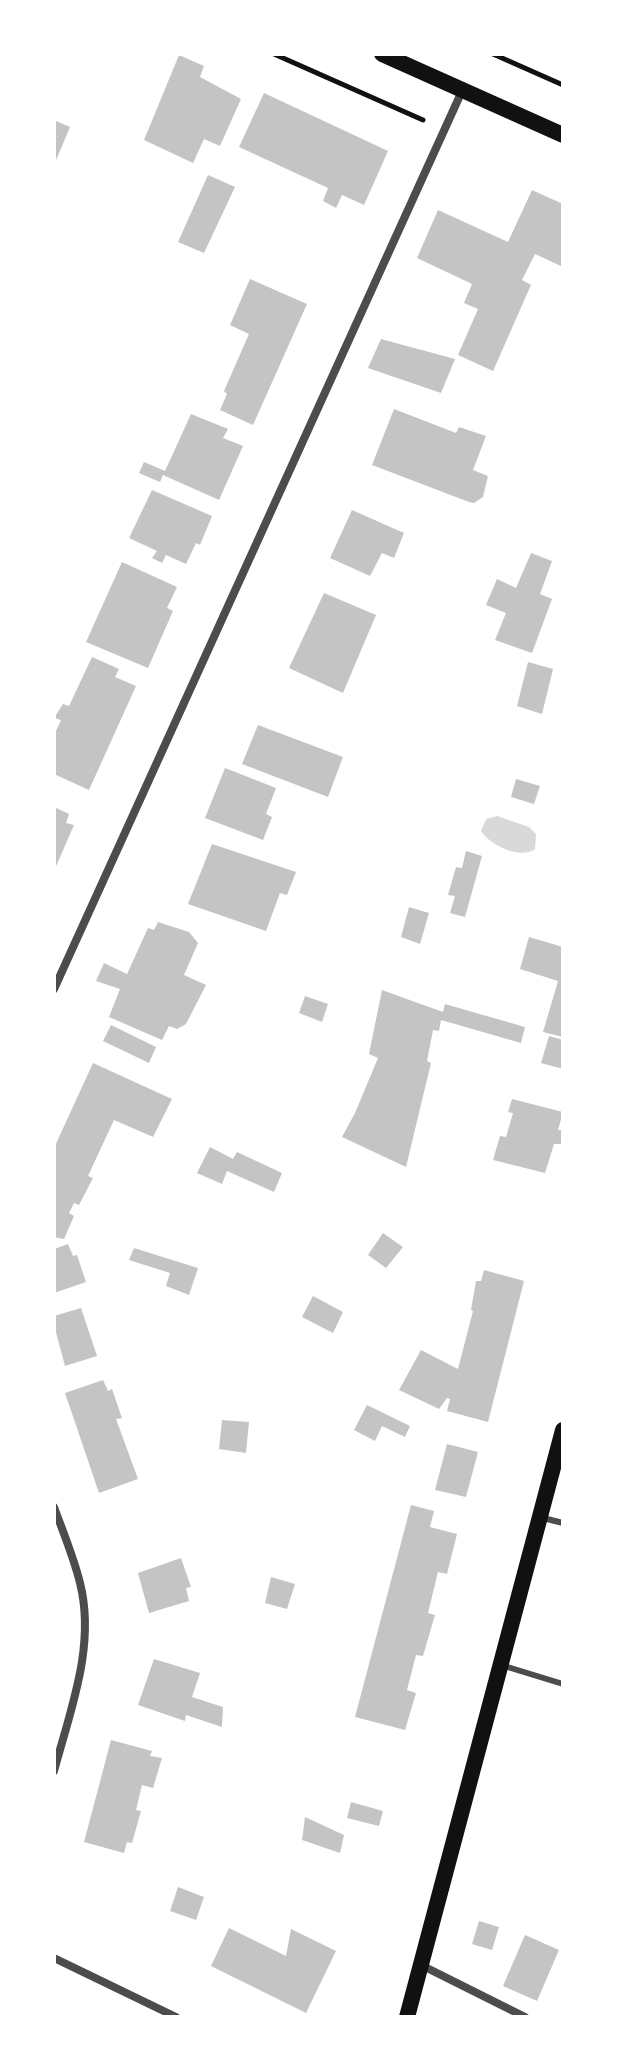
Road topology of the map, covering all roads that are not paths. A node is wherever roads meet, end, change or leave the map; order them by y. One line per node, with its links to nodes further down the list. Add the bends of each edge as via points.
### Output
1 (382, 54): 2 (main road)
2 (463, 90): 3 (main road); 4 (street)
3 (563, 135)
4 (54, 989)
5 (563, 1430): 7 (main road)
6 (54, 1507): 11 (street, via 85,1613 79,1680)
7 (540, 1517): 8 (lane); 9 (main road)
8 (563, 1523)
9 (500, 1665): 10 (lane); 13 (main road)
10 (563, 1684)
11 (54, 1771)
12 (54, 1958): 14 (street)
13 (421, 1965): 15 (main road); 16 (street)
14 (176, 2017)
15 (407, 2017)
16 (525, 2017)

